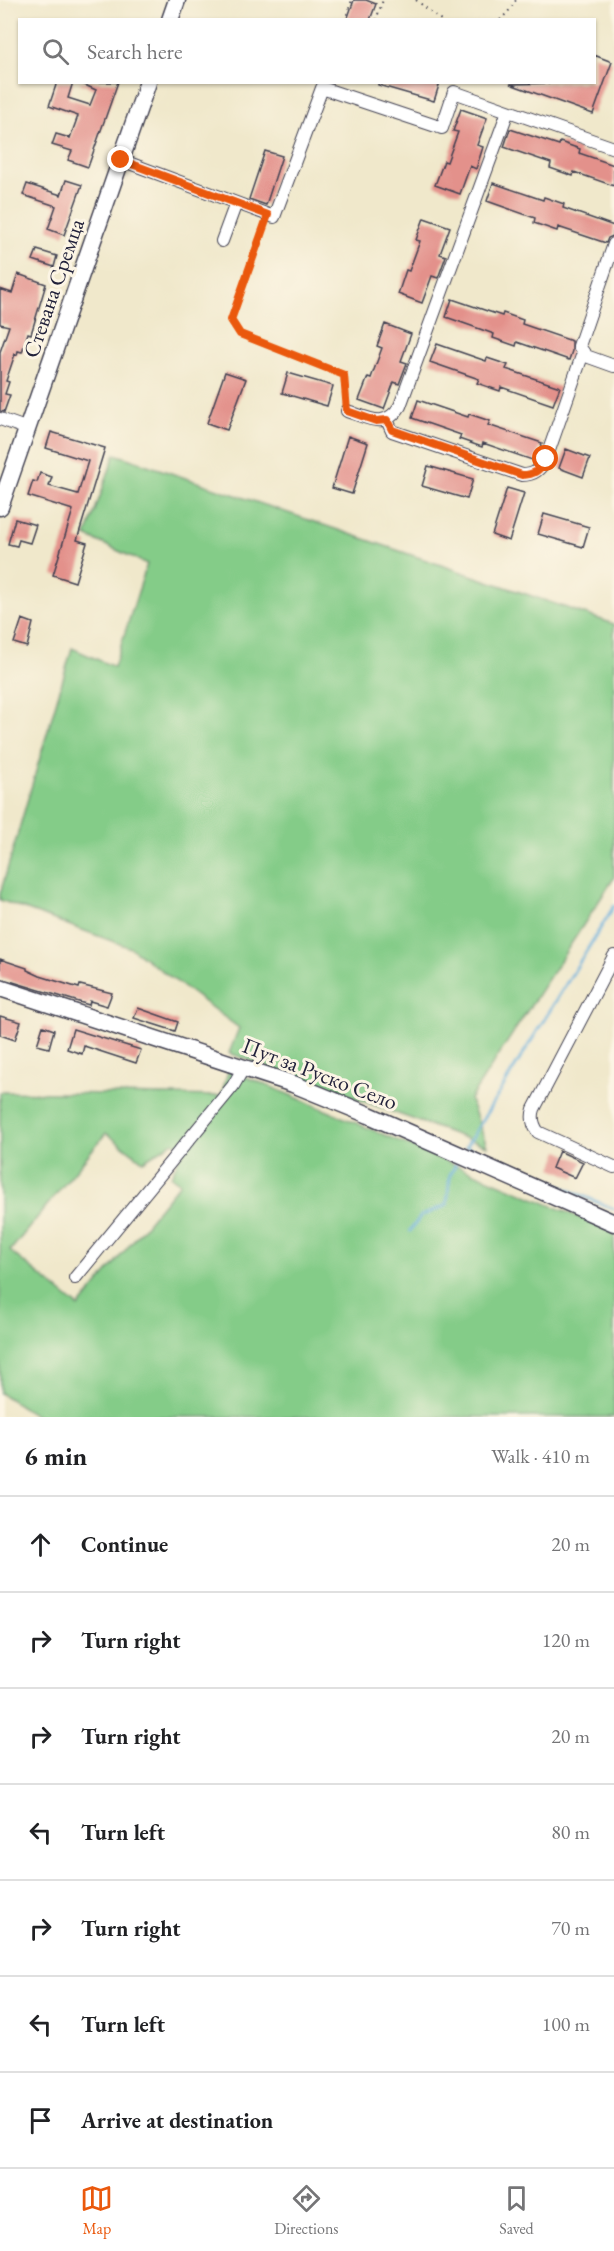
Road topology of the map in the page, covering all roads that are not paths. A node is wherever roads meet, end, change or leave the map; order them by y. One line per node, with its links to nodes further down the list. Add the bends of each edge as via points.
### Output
1 (177, 0): 2 (main road)
2 (171, 18)
3 (147, 84): 7 (main road, Стевана Сремца)
4 (456, 87): 5 (street); 8 (street, via 442,128 322,88 274,217)
5 (508, 111): 6 (street); 15 (street, via 400,406)
6 (614, 148)
7 (121, 160): 8 (street); 16 (main road, Стевана Сремца)
8 (236, 203): 9 (street)
9 (222, 241)
10 (614, 244): 11 (street, via 579,342)
11 (583, 353): 12 (street); 15 (street, via 546,459 532,475 522,475 392,430)
12 (614, 366)
13 (347, 411): 15 (street, via 376,421)
14 (0, 419): 16 (street)
15 (387, 420)
16 (28, 429): 17 (main road, Стевана Сремца)
17 (0, 507)
18 (614, 956): 21 (street, via 532,1118 538,1132)
19 (0, 988): 20 (main road, Пут за Руско Село)
20 (244, 1067): 22 (main road, Пут за Руско Село, via 369,1115); 23 (street, via 233,1086)
21 (614, 1167)
22 (614, 1223)
23 (75, 1278)

